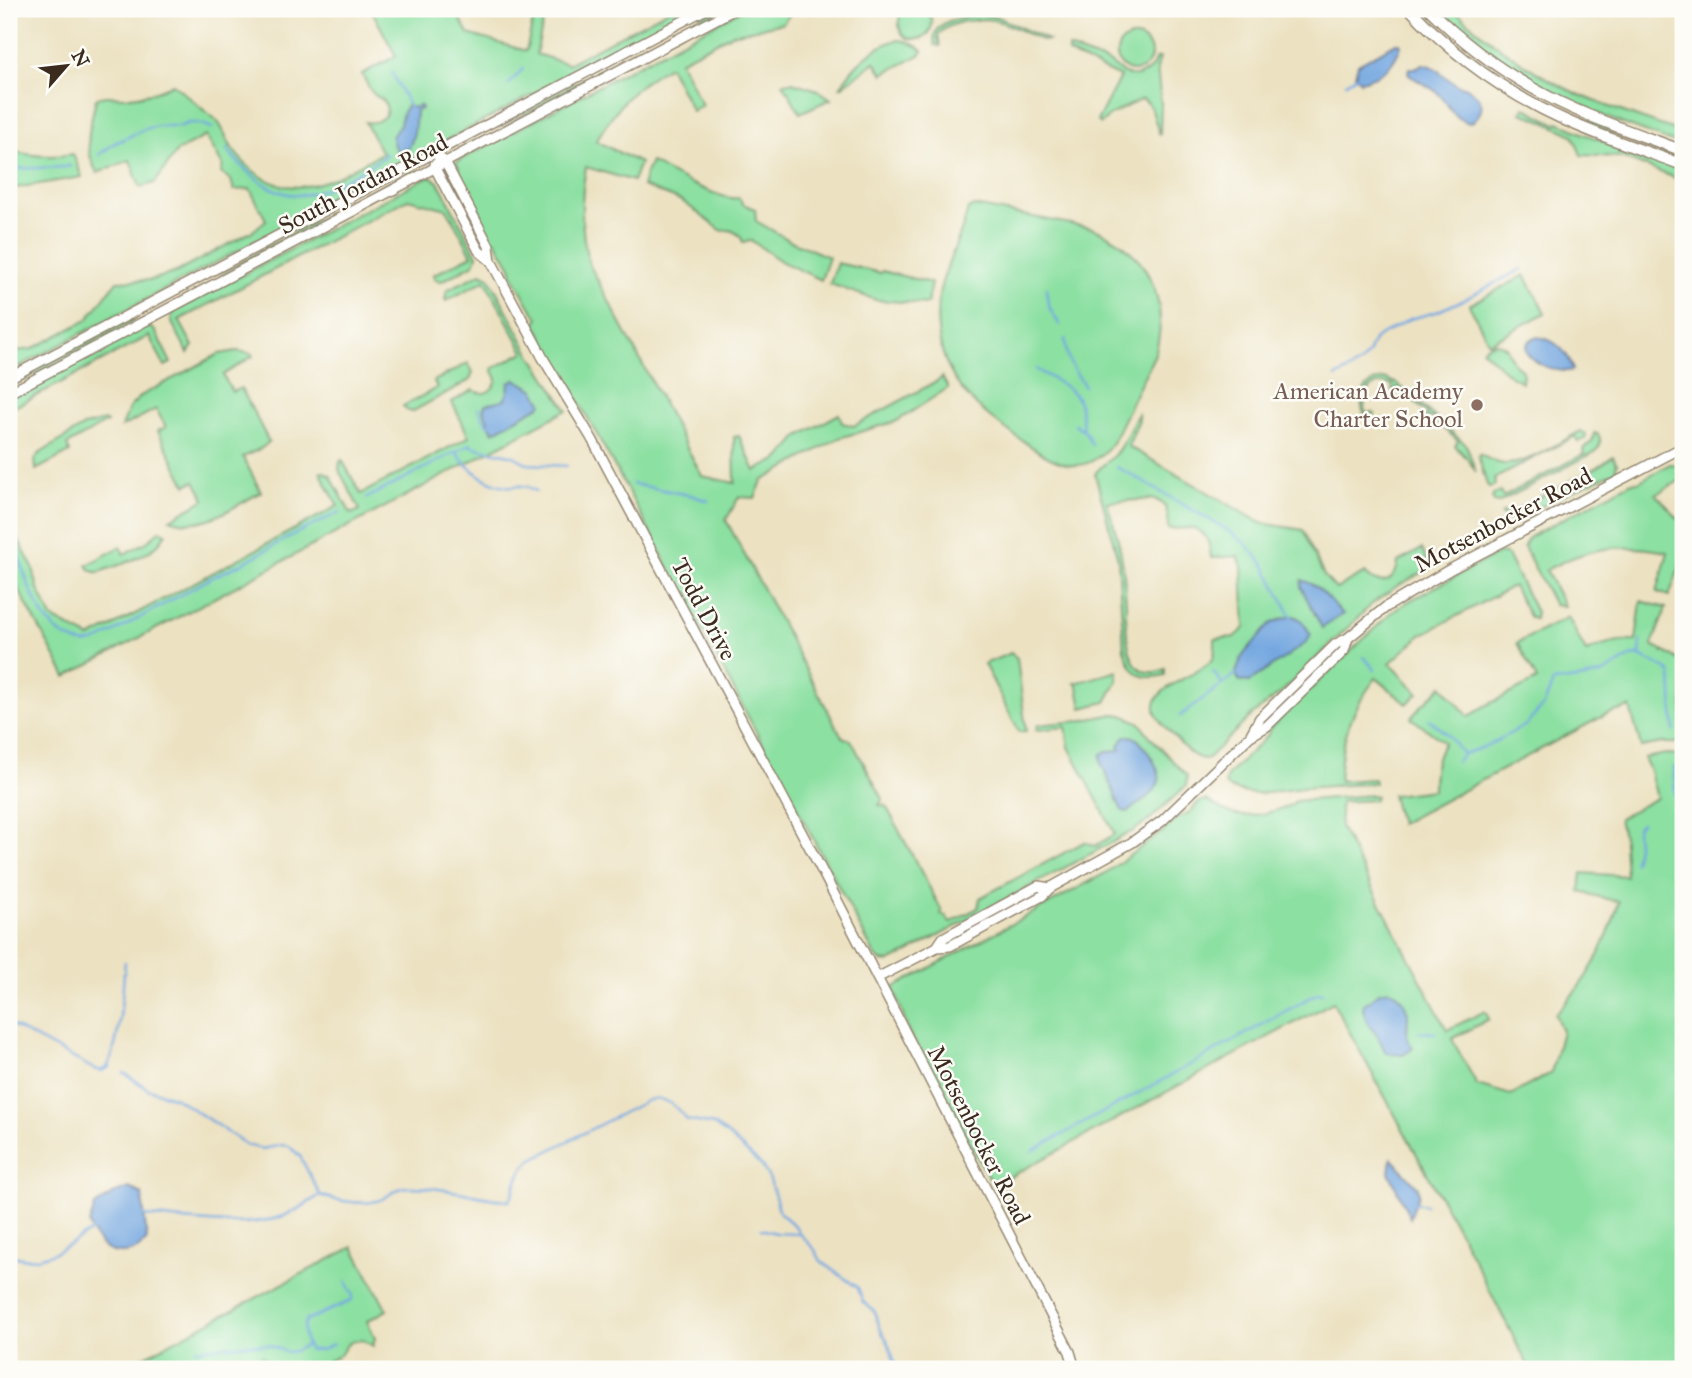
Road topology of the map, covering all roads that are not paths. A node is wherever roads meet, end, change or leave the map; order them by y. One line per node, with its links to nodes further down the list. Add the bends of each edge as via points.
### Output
1 (706, 9): 7 (main road, South Jordan Road)
2 (735, 9): 8 (main road, South Jordan Road)
3 (1429, 9): 5 (main road)
4 (1412, 11): 5 (main road, via 1424,13 1466,50); 9 (main road, via 1469,62 1536,106)
5 (1476, 50): 6 (main road, via 1551,98)
6 (1683, 151)
7 (434, 153): 8 (main road, Todd Drive); 10 (main road, Todd Drive); 12 (main road, South Jordan Road)
8 (445, 163): 10 (main road, South Jordan Road); 11 (main road, Todd Drive, via 489,246)
9 (1683, 165)
10 (435, 167): 11 (main road, Todd Drive, via 479,251); 13 (main road, South Jordan Road)
11 (491, 261): 15 (main road, Todd Drive, via 598,450)
12 (9, 377)
13 (9, 393)
14 (1683, 447): 15 (main road, Motsenbocker Road, via 1380,611 1336,644 1260,718 1250,736 1151,830 1050,888 1038,886)
15 (877, 978): 16 (main road, Motsenbocker Road)
16 (1075, 1369)

